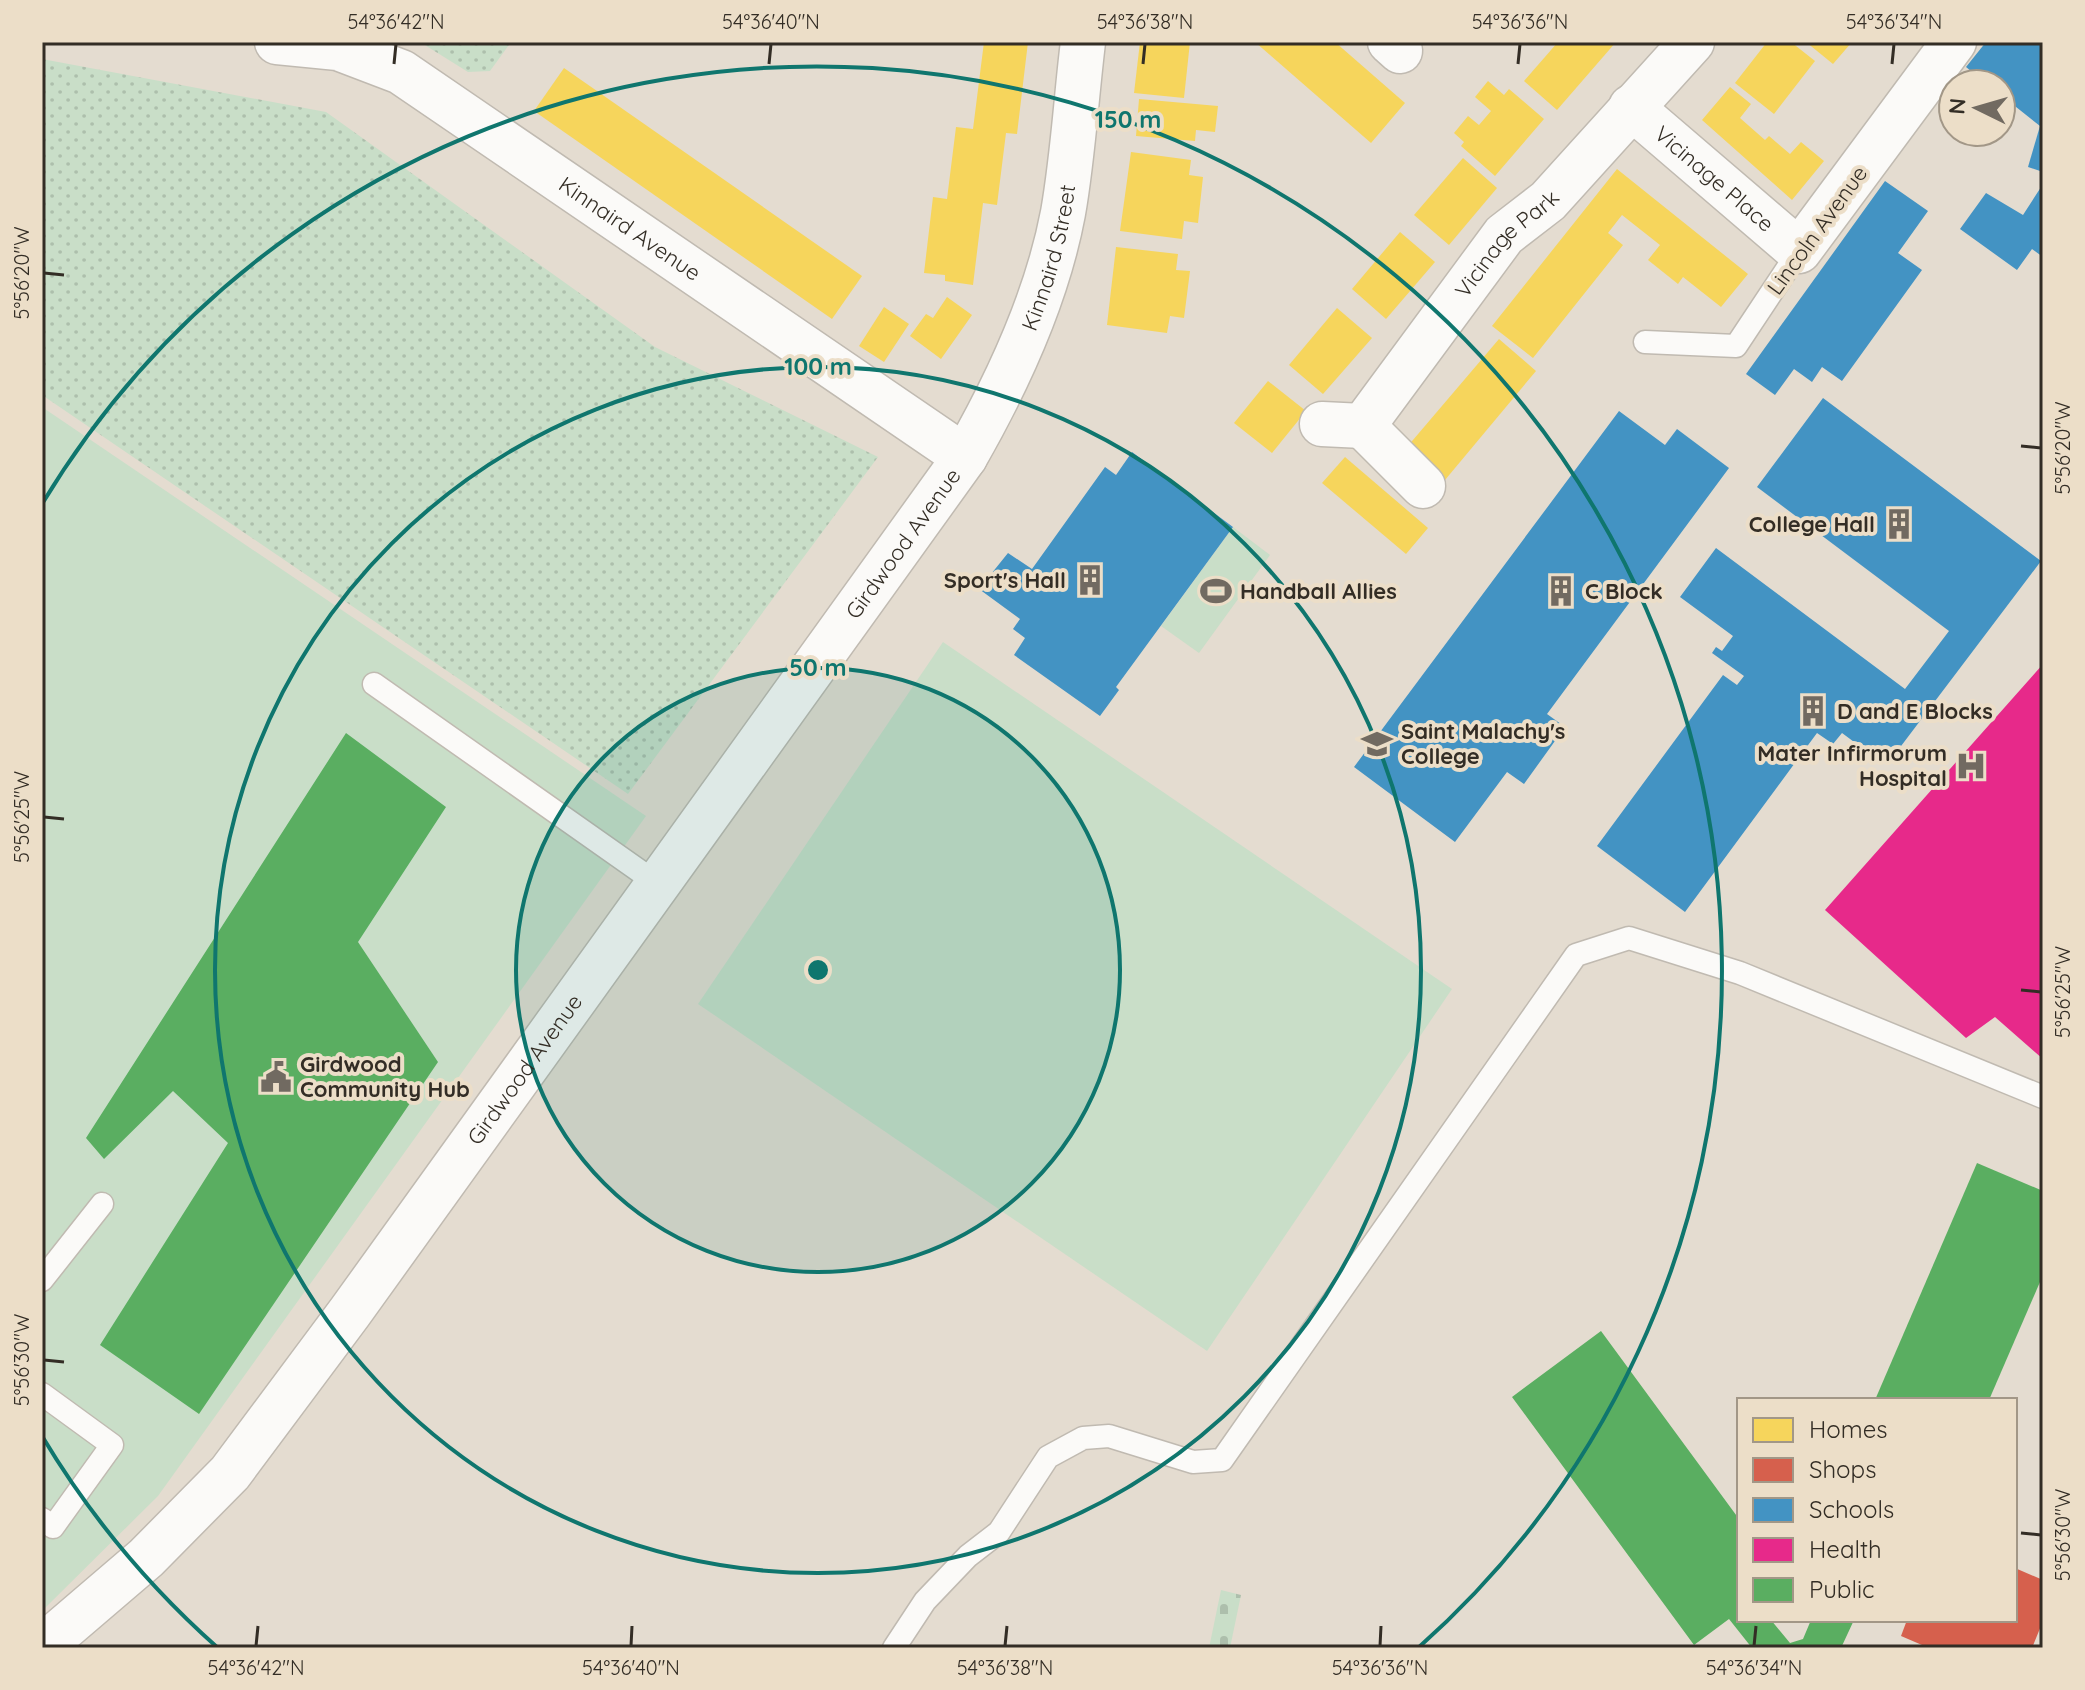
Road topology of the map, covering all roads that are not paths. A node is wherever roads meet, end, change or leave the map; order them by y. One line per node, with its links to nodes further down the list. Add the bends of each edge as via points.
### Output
1 (277, 42): 8 (street, Kinnaird Avenue, via 338,48 401,72)
2 (1083, 42): 8 (street, Kinnaird Street, via 1063,213 1045,281 1024,338)
3 (1692, 42): 5 (street, Vicinage Park)
4 (1954, 42): 6 (street, Lincoln Avenue)
5 (1631, 107): 6 (street, Vicinage Place); 9 (street, Vicinage Park, via 1548,201 1504,235 1342,425)
6 (1799, 251): 7 (lane, Lincoln Avenue, via 1736,346)
7 (1645, 342)
8 (965, 457): 11 (street, Girdwood Avenue)
9 (1423, 486)
10 (374, 684): 11 (lane)
11 (658, 884): 17 (street, Girdwood Avenue, via 230,1473 146,1558)
12 (2043, 1097): 18 (lane, via 1740,973 1629,938 1576,955 1222,1460 1193,1462 1109,1436 1083,1438 1048,1457 999,1532 925,1601)
13 (102, 1204): 14 (lane)
14 (42, 1280)
15 (42, 1394): 16 (lane, via 112,1445 53,1527)
16 (42, 1519)
17 (43, 1643)
18 (894, 1648)

